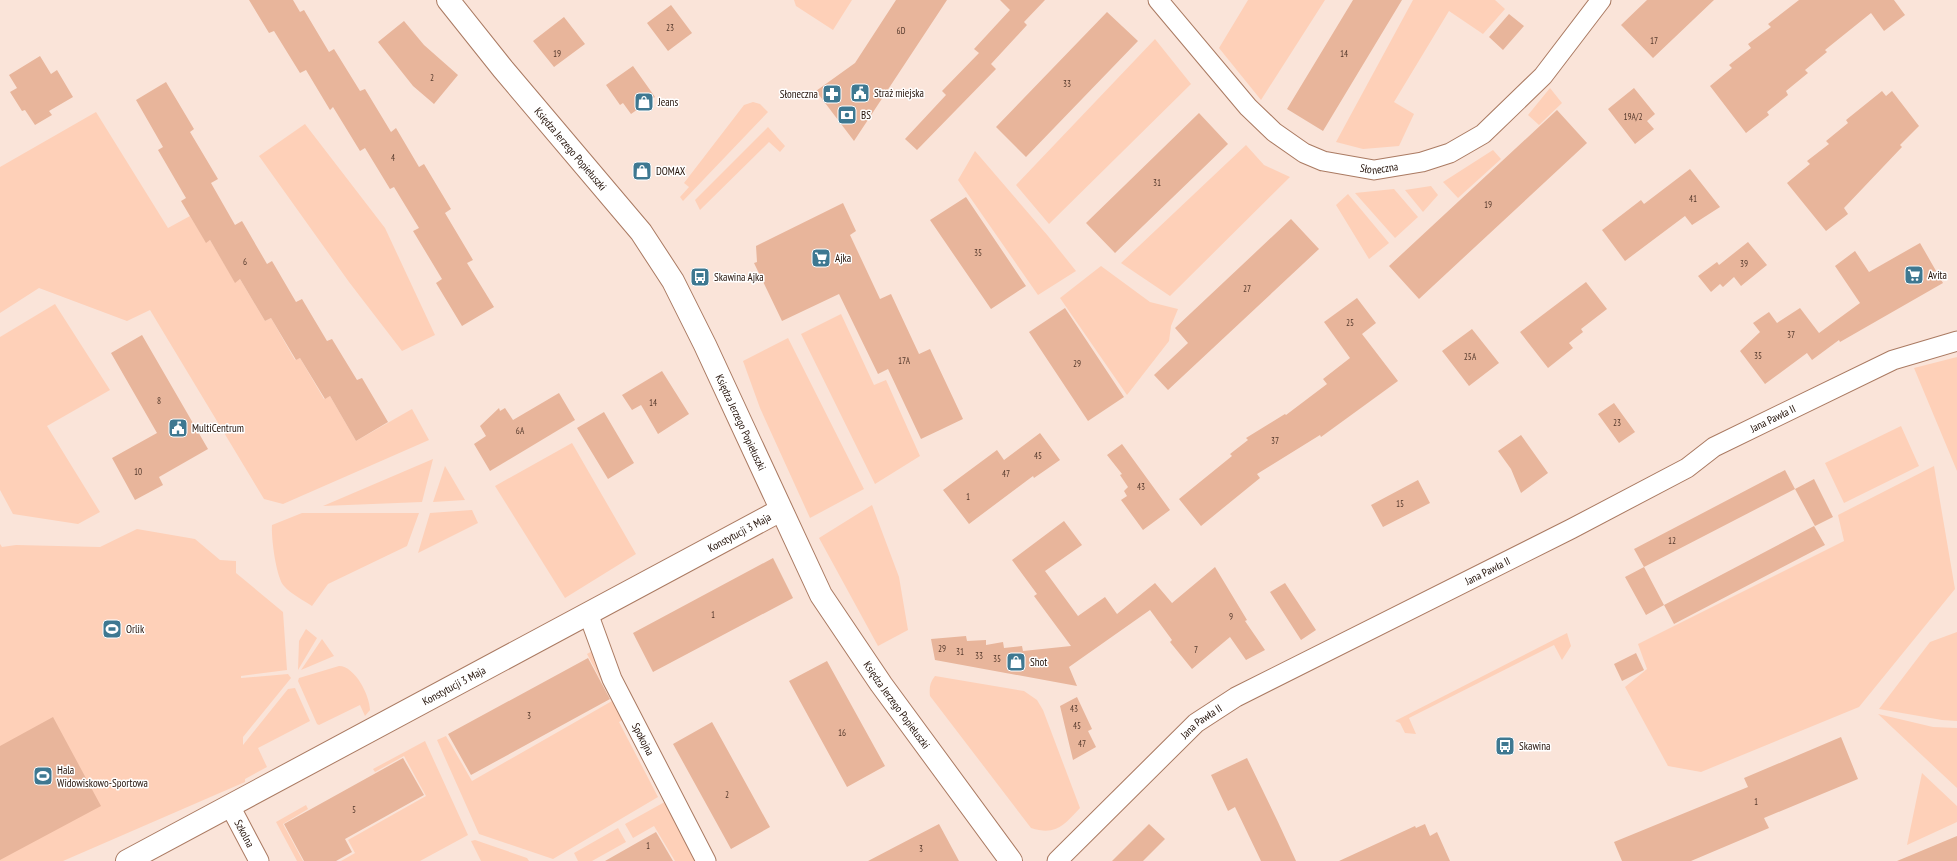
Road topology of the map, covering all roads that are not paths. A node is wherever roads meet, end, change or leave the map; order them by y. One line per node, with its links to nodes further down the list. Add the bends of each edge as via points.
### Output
1 (448, 0): 5 (street, Księdza Jerzego Popiełuszki, via 502,69 641,232 673,281)
2 (1158, 0): 3 (street, Słoneczna, via 1248,107 1274,132 1304,153 1323,161 1374,170 1422,162 1450,152 1483,134 1543,76)
3 (1601, 0)
4 (1957, 341): 12 (street, Jana Pawła II, via 1893,360 1714,447 1687,468 1653,486 1236,697 1196,723)
5 (780, 510): 6 (street, Konstytucji 3 Maja); 11 (street, Księdza Jerzego Popiełuszki, via 826,601 881,684)
6 (588, 613): 7 (street, Konstytucji 3 Maja); 10 (street, Spokojna, via 612,679)
7 (230, 806): 8 (street, Konstytucji 3 Maja); 9 (street, Szkolna)
8 (127, 861)
9 (259, 861)
10 (706, 861)
11 (1011, 861)
12 (1057, 861)

